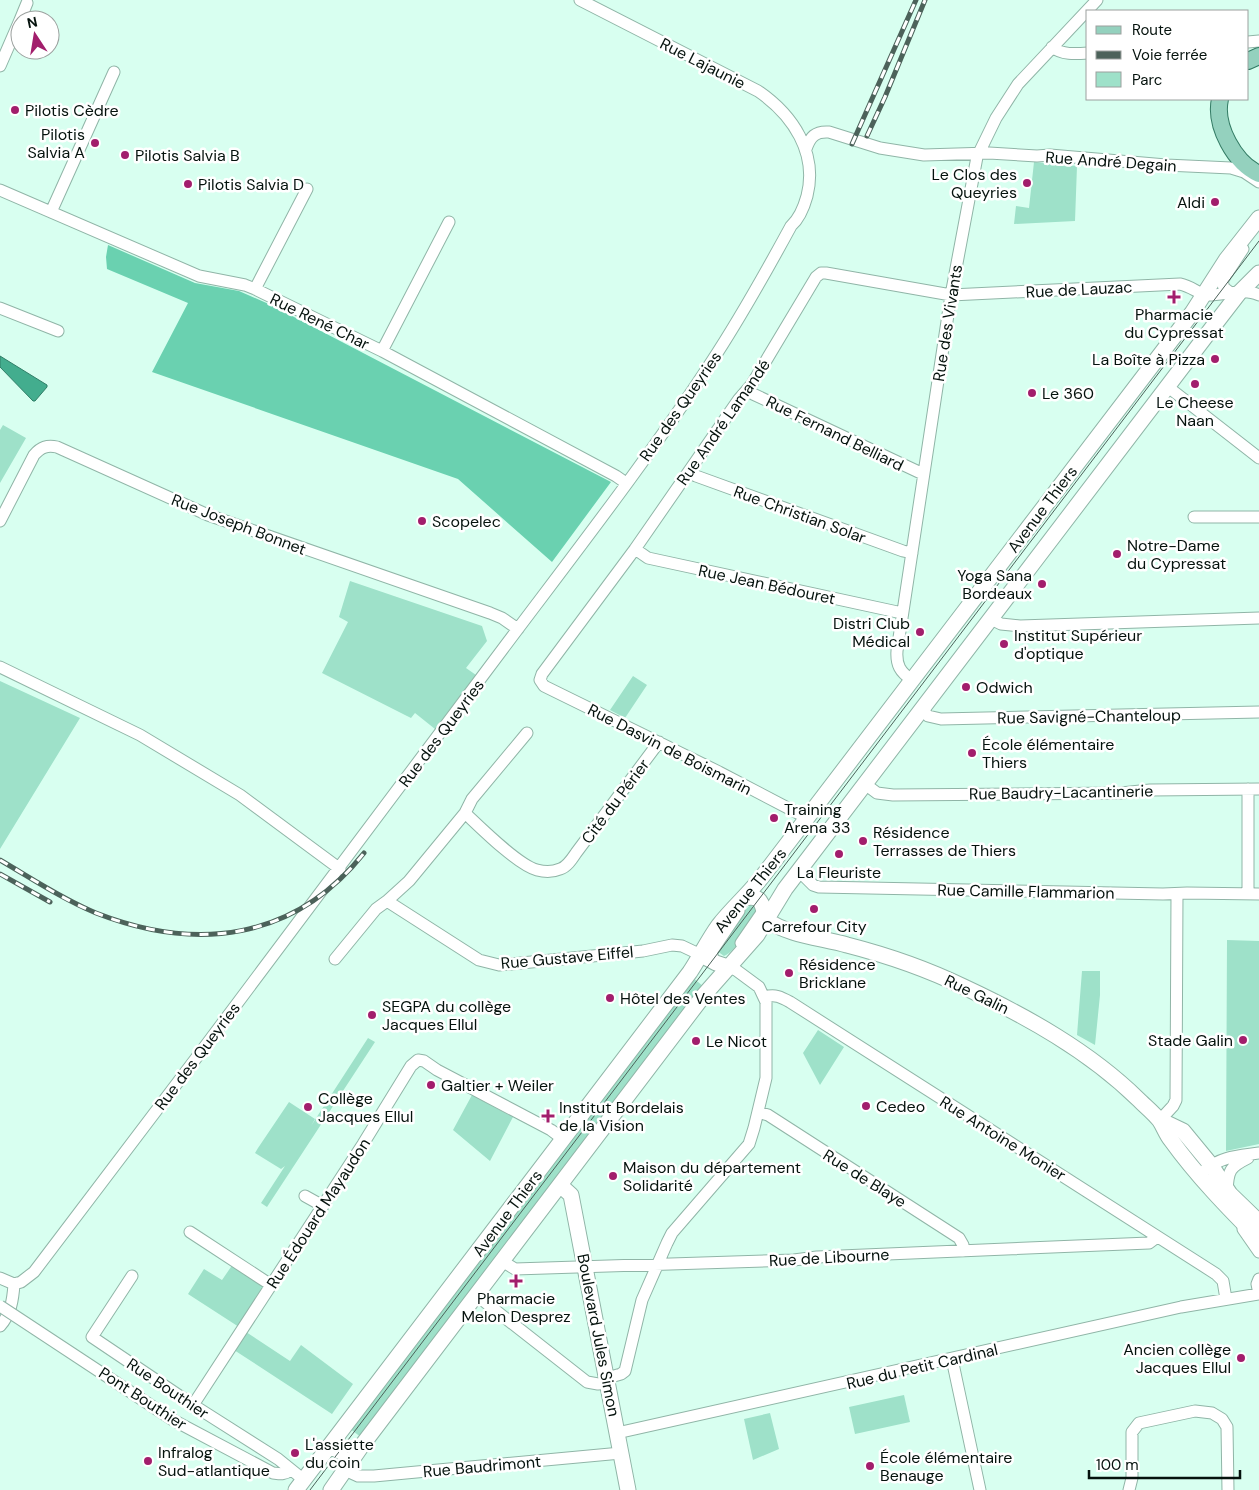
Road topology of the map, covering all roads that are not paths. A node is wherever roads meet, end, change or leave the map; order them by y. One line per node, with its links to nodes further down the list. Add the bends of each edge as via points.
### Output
1 (580, 0): 13 (street, Rue Lajaunie, via 758,91 784,112)
2 (1096, 0): 5 (street, Rue des Vivants)
3 (28, 4): 4 (street)
4 (25, 10)
5 (1087, 10)
6 (1086, 11): 8 (street, Rue des Vivants)
7 (10, 43): 10 (street)
8 (1052, 47): 9 (street, via 1071,54); 14 (street, Rue des Vivants, via 1018,84)
9 (1086, 53)
10 (0, 66)
11 (114, 72): 18 (street)
12 (1220, 100): 15 (main road, via 1221,128 1229,144)
13 (806, 149): 14 (street, Rue André Degain, via 811,138 821,131 901,152 924,155); 37 (street, Rue des Queyries, via 809,188 797,221 791,226 713,359)
14 (979, 153): 15 (street, Rue André Degain, via 1059,155 1231,168); 26 (street, Rue des Vivants)
15 (1255, 176)
16 (307, 189): 24 (street)
17 (2, 195): 18 (street, Rue René Char)
18 (51, 212): 24 (street, Rue René Char, via 199,276)
19 (1259, 218): 27 (main road, Avenue Thiers)
20 (449, 222): 31 (street)
21 (1259, 228): 25 (street, via 1224,276 1222,285)
22 (1259, 263): 25 (street)
23 (1259, 273): 25 (main road, Avenue Thiers)
24 (255, 290): 31 (street, Rue René Char)
25 (1236, 293): 27 (street); 28 (street); 32 (main road, Avenue Thiers)
26 (951, 295): 27 (street, Rue de Lauzac, via 1180,284); 33 (street, Rue André Lamandé, via 821,274 816,277); 36 (street, Rue des Vivants)
27 (1204, 295): 49 (main road, Avenue Thiers)
28 (1259, 295)
29 (0, 308): 30 (street)
30 (58, 330)
31 (382, 351): 37 (street, Rue René Char)
32 (1168, 386): 34 (street); 45 (main road, Avenue Thiers)
33 (748, 390): 35 (street, Rue André Lamandé); 36 (street, Rue Fernand Belliard)
34 (1259, 458)
35 (688, 472): 41 (street, Rue André Lamandé); 42 (street, Rue Christian Solar)
36 (923, 474): 42 (street, Rue des Vivants)
37 (626, 483): 46 (street, Rue des Queyries)
38 (1259, 516): 39 (street)
39 (1194, 517)
40 (0, 521): 46 (street, Rue Joseph Bonnet, via 34,455 44,447 57,447 208,515 490,613)
41 (635, 549): 43 (street, Rue Jean Bédouret, via 648,558); 48 (street, Rue André Lamandé)
42 (912, 553): 43 (street, Rue des Vivants)
43 (902, 613): 49 (street, Rue des Vivants, via 897,665)
44 (1259, 618): 45 (street, via 1020,626 1001,624)
45 (991, 619): 50 (main road, Avenue Thiers)
46 (518, 628): 58 (street, Rue des Queyries)
47 (0, 667): 58 (street, via 140,735 240,795)
48 (542, 674): 53 (street, Rue Dasvin de Boismarin, via 540,680 544,686)
49 (912, 680): 57 (main road, Avenue Thiers)
50 (922, 709): 51 (street, Rue Savigné-Chanteloup, via 928,716 941,719); 54 (main road, Avenue Thiers)
51 (1259, 712)
52 (527, 733): 56 (street, via 472,799)
53 (659, 742): 56 (street, Cité du Périer, via 571,860 555,871 530,867); 57 (street, Rue Dasvin de Boismarin)
54 (864, 784): 55 (street, Rue Baudry-Lacantinerie, via 878,793 893,795); 59 (main road, Avenue Thiers)
55 (1253, 789): 61 (street)
56 (465, 813): 63 (street, via 409,881)
57 (807, 818): 62 (main road, Avenue Thiers)
58 (340, 869): 91 (street, Rue des Queyries, via 34,1272)
59 (800, 871): 60 (street, Rue Camille Flammarion, via 819,887); 64 (main road, Avenue Thiers)
60 (1177, 894): 61 (street, Rue Camille Flammarion); 70 (street, via 1176,1100)
61 (1254, 894)
62 (744, 898): 64 (main road, Rue Galin, via 759,899); 65 (main road, Avenue Thiers, via 717,927)
63 (387, 901): 65 (street, Rue Gustave Eiffel, via 479,960 499,965 643,951 672,945 682,946); 66 (street, via 376,909)
64 (766, 915): 67 (main road, Avenue Thiers, via 742,953); 70 (main road, Rue Galin, via 781,928 908,964 998,1004 1042,1027 1086,1056)
65 (706, 958): 67 (main road); 71 (main road, Avenue Thiers)
66 (335, 959)
67 (728, 967): 68 (street, via 753,981); 74 (main road, Avenue Thiers)
68 (765, 997): 69 (street, via 767,1062); 81 (street, Rue Antoine Monier, via 778,996 790,1002)
69 (758, 1112): 83 (street, Rue de Blaye, via 768,1115 959,1238 964,1245); 86 (street, via 750,1144 672,1233)
70 (1160, 1120): 73 (main road, Rue Galin, via 1170,1139)
71 (563, 1139): 77 (street, Rue Édouard Mayaudon, via 424,1060 418,1060 411,1066); 102 (main road, Avenue Thiers)
72 (1257, 1153): 73 (street, via 1224,1158); 75 (street, via 1230,1170)
73 (1205, 1170): 75 (main road); 78 (main road)
74 (560, 1185): 85 (main road, Avenue Thiers); 87 (main road, Boulevard Jules Simon, via 571,1195)
75 (1227, 1191): 79 (main road)
76 (305, 1196): 77 (street)
77 (323, 1206): 92 (street, Rue Édouard Mayaudon)
78 (1235, 1215): 82 (main road); 84 (street)
79 (1259, 1222)
80 (190, 1232): 92 (street)
81 (1157, 1237): 83 (street, Rue de Libourne, via 1149,1243); 95 (street, Rue Antoine Monier, via 1221,1277)
82 (1259, 1239)
83 (963, 1251): 86 (street, Rue de Libourne)
84 (1259, 1252)
85 (502, 1261): 87 (street, Rue de Libourne, via 515,1269); 94 (main road, Avenue Thiers)
86 (658, 1264): 87 (street, Rue de Libourne); 99 (street, via 642,1300 625,1371)
87 (586, 1267): 99 (main road, Boulevard Jules Simon)
88 (132, 1276): 100 (street, Rue Bouthier, via 92,1337)
89 (0, 1278): 91 (street)
90 (1259, 1279): 93 (street)
91 (14, 1284): 97 (street, via 12,1306)
92 (271, 1285): 100 (street, Rue Édouard Mayaudon)
93 (1259, 1294): 95 (street, Rue du Petit Cardinal)
94 (476, 1295): 99 (street, via 588,1382); 105 (main road, Avenue Thiers)
95 (1226, 1299): 98 (street, Rue du Petit Cardinal)
96 (0, 1306): 104 (street, Pont Bouthier, bridge, via 173,1420 273,1473 286,1474)
97 (0, 1326)
98 (952, 1359): 101 (street, Rue du Petit Cardinal); 109 (street)
99 (608, 1381): 101 (main road, Boulevard Jules Simon)
100 (193, 1405): 104 (street, Rue Bouthier)
101 (617, 1433): 103 (main road, Boulevard Jules Simon)
102 (325, 1452): 105 (street, via 333,1450 343,1455); 106 (main road, Avenue Thiers)
103 (621, 1453): 105 (street, Rue Baudrimont, via 374,1476 358,1476); 108 (main road, Boulevard Jules Simon)
104 (291, 1470): 106 (street, Rue Bouthier)
105 (345, 1470): 107 (main road, Avenue Thiers)
106 (300, 1485)
107 (331, 1490)
108 (628, 1490)
109 (980, 1490)
110 (1129, 1490): 111 (street, via 1132,1432 1139,1423 1195,1412 1212,1413 1227,1427)
111 (1228, 1490)

